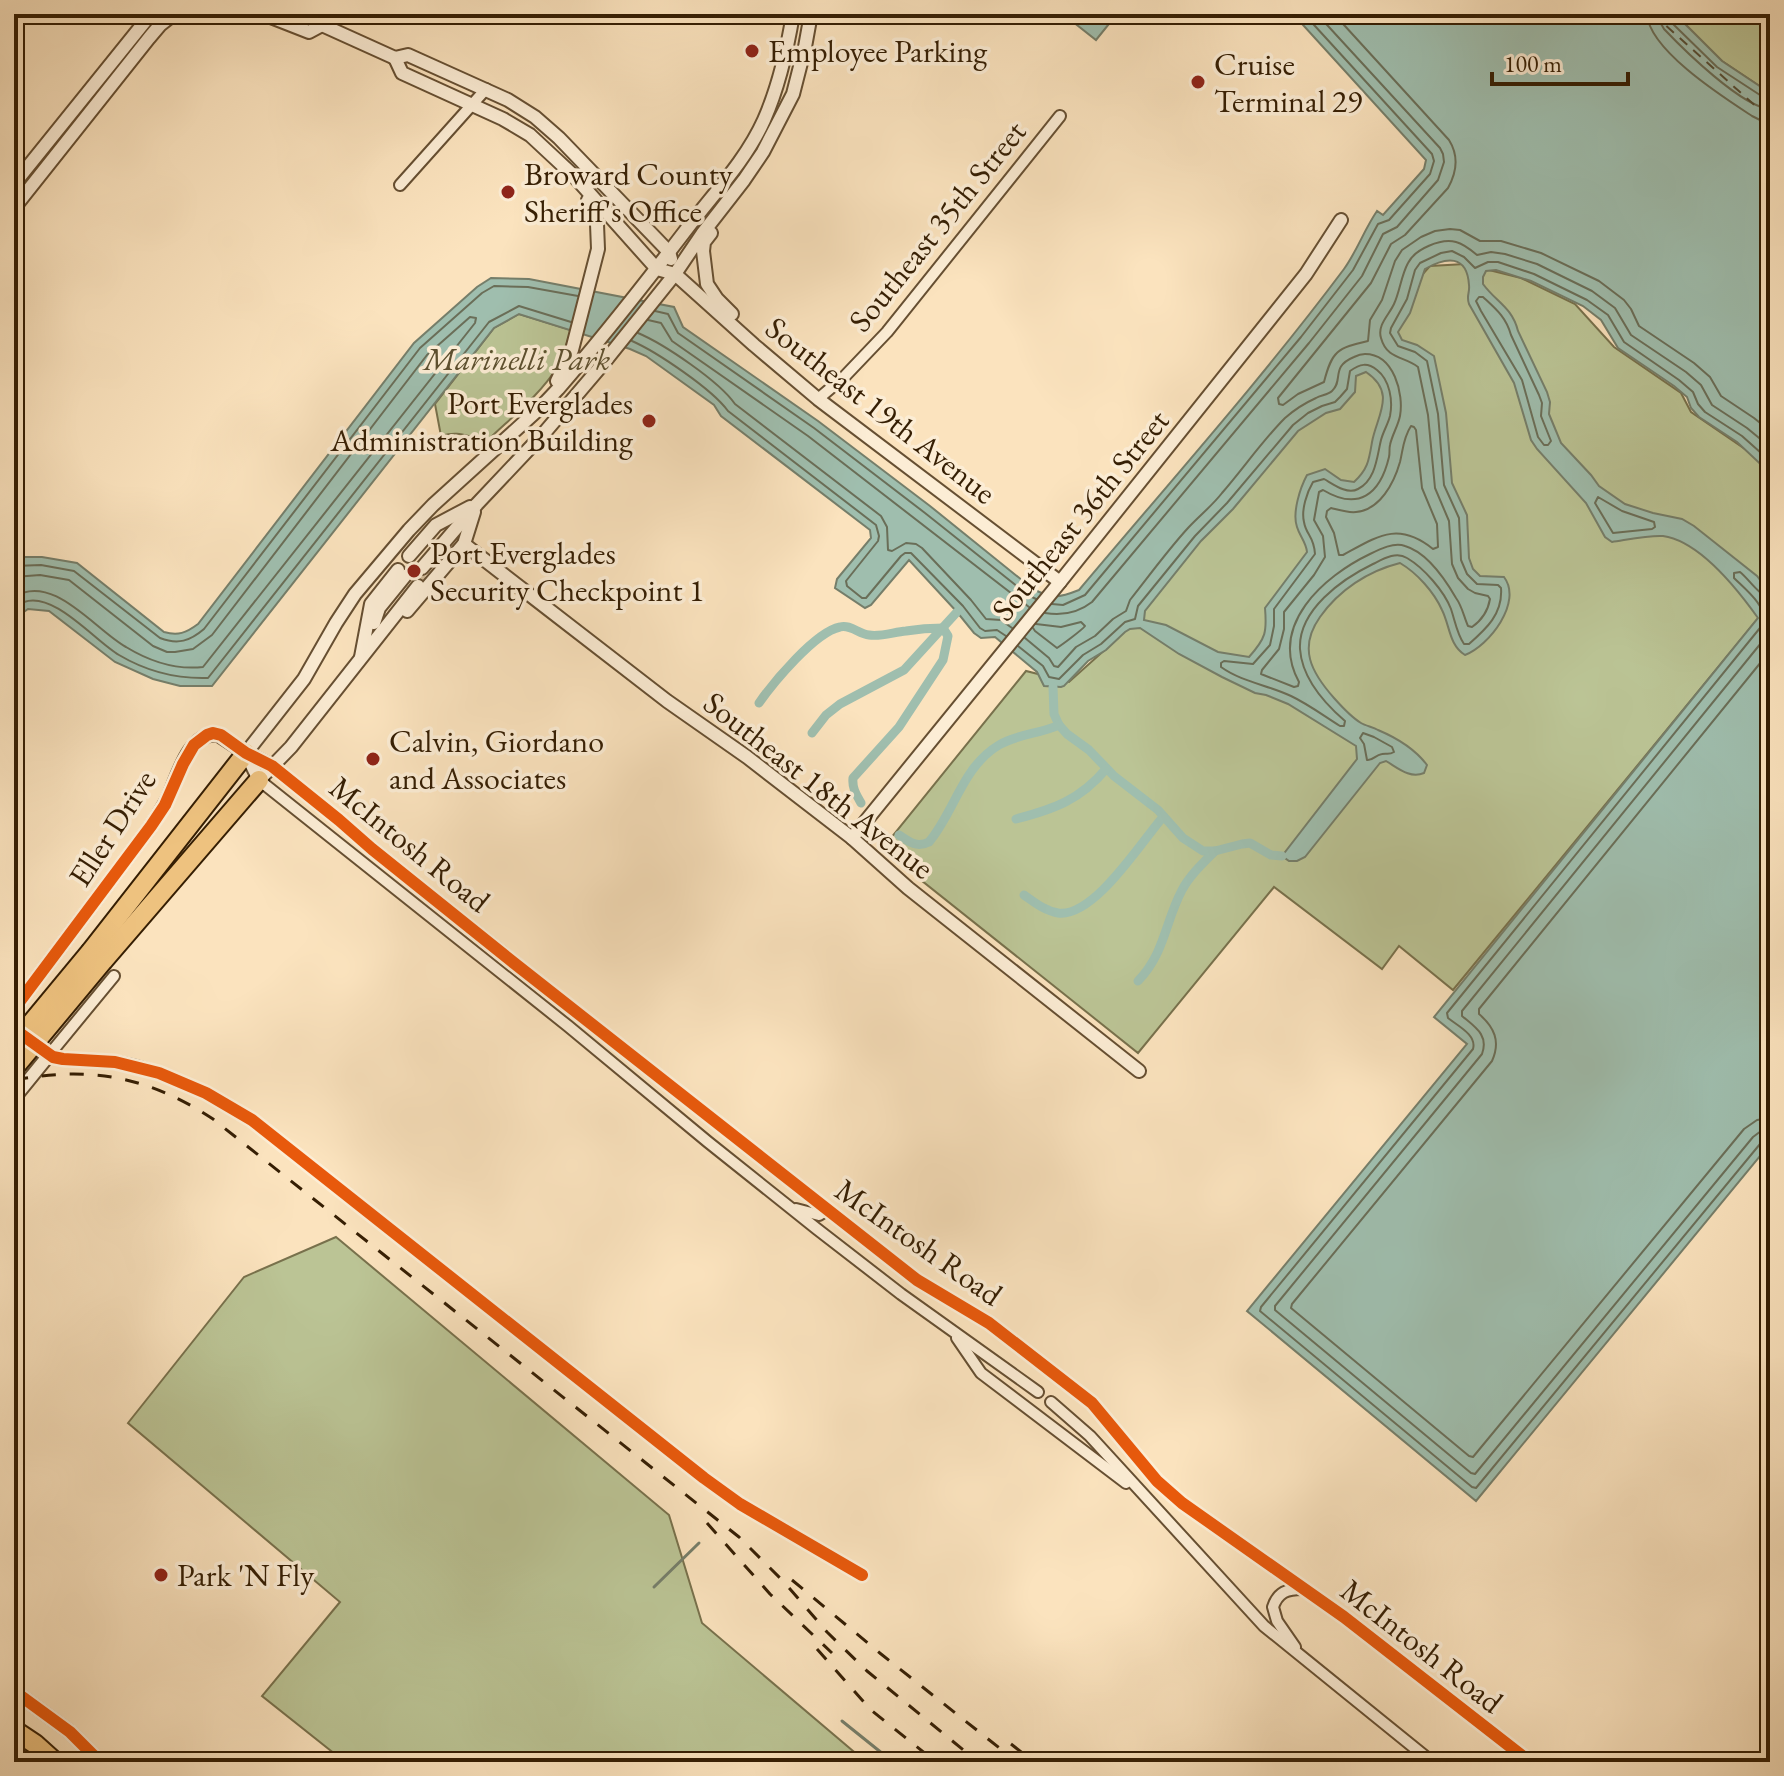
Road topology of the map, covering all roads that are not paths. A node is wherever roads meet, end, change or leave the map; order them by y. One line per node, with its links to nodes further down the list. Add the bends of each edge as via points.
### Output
1 (151, 14): 13 (street)
2 (263, 14): 7 (street, via 309,32)
3 (313, 14): 7 (street)
4 (793, 14): 18 (street, via 779,80 759,129)
5 (811, 14): 15 (street, via 793,94)
6 (173, 15): 16 (street)
7 (322, 25): 8 (street)
8 (395, 58): 9 (street, via 408,55); 10 (street, via 402,73)
9 (486, 89): 10 (street); 18 (street, via 548,127)
10 (471, 105): 12 (street, via 530,135); 14 (street)
11 (1060, 116): 22 (street, Southeast 35th Street, via 887,332)
12 (574, 176): 19 (street); 23 (street, via 594,211 598,249 576,337)
13 (14, 184)
14 (400, 185)
15 (736, 191): 20 (street); 21 (street, via 725,217 704,242 707,284 740,322 799,372)
16 (14, 208)
17 (1341, 220): 29 (street, Southeast 36th Street, via 1306,274)
18 (669, 252): 19 (street); 20 (street)
19 (657, 269): 20 (street, Southeast 19th Avenue); 23 (street)
20 (675, 274): 21 (street, Southeast 19th Avenue); 24 (street)
21 (803, 386): 22 (street, Southeast 19th Avenue)
22 (818, 399): 29 (street, Southeast 19th Avenue)
23 (541, 407): 24 (street); 26 (street)
24 (545, 432): 25 (street)
25 (477, 504): 27 (street); 27 (street, via 419,565); 28 (street)
26 (424, 514): 27 (street); 31 (street, via 355,594 304,679)
27 (436, 525)
28 (464, 544): 30 (street); 33 (street, Southeast 18th Avenue)
29 (1056, 587): 33 (street, Southeast 36th Street)
30 (361, 660): 30 (street, via 388,612 408,578 371,604); 32 (street)
31 (246, 753): 32 (street); 34 (highway); 36 (street, Eller Drive, via 217,734 198,741 151,826)
32 (266, 773): 34 (highway); 43 (street, McIntosh Road); 44 (street, McIntosh Road, via 383,858)
33 (852, 838): 41 (street, Southeast 18th Avenue)
34 (97, 956): 38 (highway, bridge); 40 (highway, bridge)
35 (114, 976): 39 (street)
36 (14, 1009)
37 (14, 1029): 39 (street)
38 (14, 1044)
39 (49, 1055): 42 (street); 49 (street, via 159,1073 252,1120 704,1478)
40 (14, 1068)
41 (1139, 1071)
42 (14, 1098)
43 (790, 1207): 44 (street, via 819,1215); 45 (street, McIntosh Road)
44 (827, 1210): 50 (street, McIntosh Road, via 917,1280 989,1323 1092,1403 1182,1503)
45 (952, 1330): 46 (street, McIntosh Road); 48 (street, McIntosh Road, via 981,1373)
46 (1038, 1392)
47 (1051, 1402): 48 (street, McIntosh Road)
48 (1147, 1499): 51 (street, McIntosh Road, via 1264,1626)
49 (862, 1575)
50 (1304, 1589): 51 (street, via 1284,1592 1273,1607); 57 (street, McIntosh Road)
51 (1302, 1657): 56 (street, McIntosh Road)
52 (14, 1691): 55 (street)
53 (14, 1730): 54 (highway)
54 (55, 1762)
55 (100, 1762)
56 (1432, 1762)
57 (1530, 1762)

